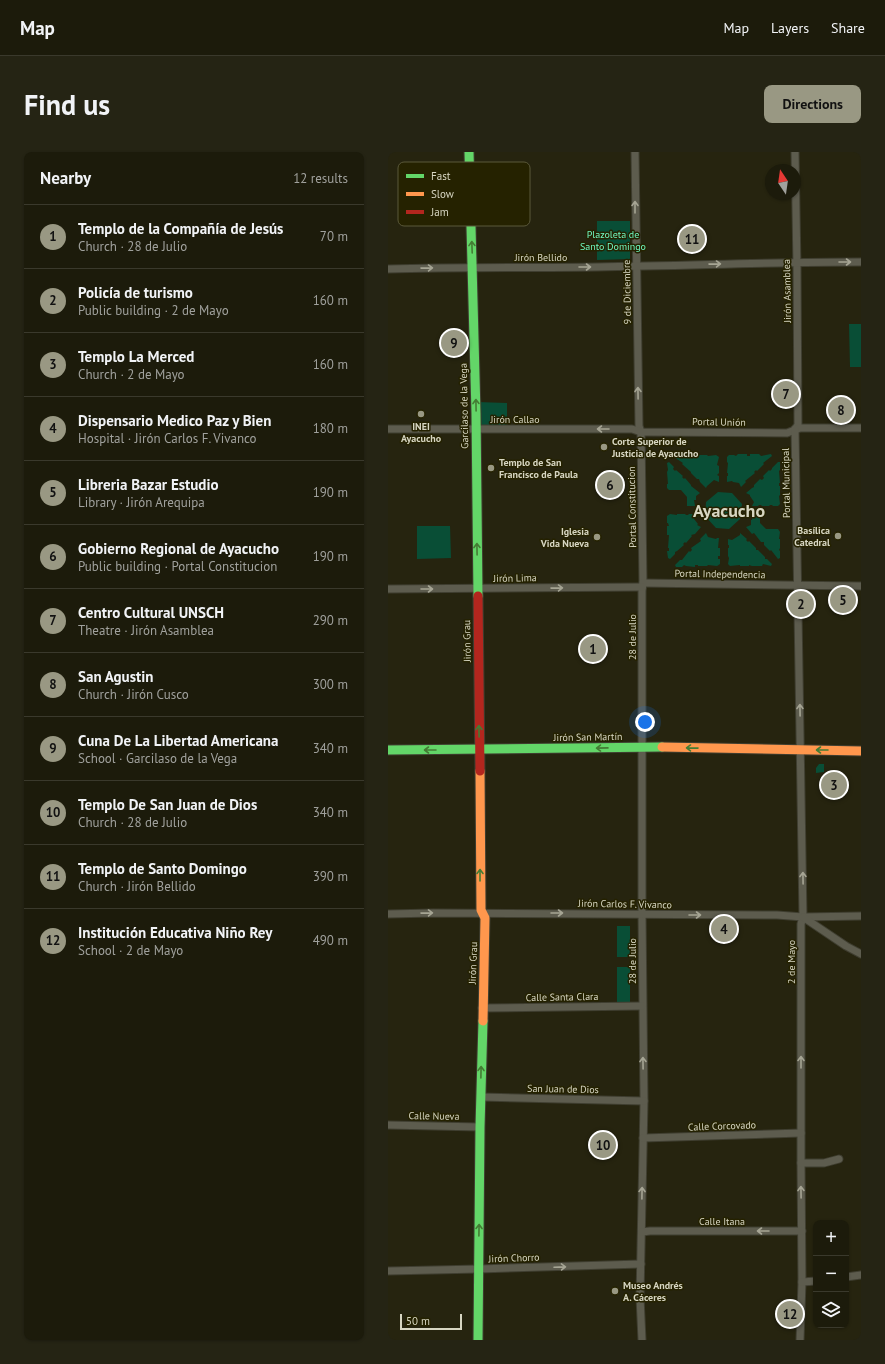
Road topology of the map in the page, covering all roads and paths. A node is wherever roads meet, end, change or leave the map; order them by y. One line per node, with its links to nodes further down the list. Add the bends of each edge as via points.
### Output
1 (469, 152): 4 (street, Garcilaso de la Vega, one-way to 1)
2 (635, 152): 8 (street, 9 de Diciembre, one-way to 2)
3 (795, 152): 6 (street, Jirón Asamblea)
4 (469, 162)
5 (471, 226): 9 (street, Garcilaso de la Vega, one-way to 5)
6 (797, 262): 7 (street, Jirón Bellido, one-way to 7); 8 (street, Jirón Bellido, one-way to 6); 14 (street, Jirón Asamblea, via 798,425)
7 (861, 262)
8 (636, 266): 9 (street, Jirón Bellido, one-way to 8); 15 (street, 9 de Diciembre, one-way to 8)
9 (472, 267): 10 (street, Jirón Bellido, one-way to 9); 13 (street, Garcilaso de la Vega, one-way to 9)
10 (388, 269)
11 (861, 428): 14 (street, Portal Unión)
12 (388, 429): 13 (street, Jirón Callao)
13 (476, 429): 15 (street, Jirón Callao, one-way to 13, via 632,429); 19 (street, Garcilaso de la Vega, one-way to 13)
14 (795, 429): 15 (street, Portal Unión, via 787,433); 17 (street, Portal Municipal)
15 (641, 432): 16 (street, Portal Constitucion)
16 (642, 585): 17 (street, Portal Independencia); 19 (street, Jirón Lima, one-way to 16); 21 (street, 28 de Julio)
17 (797, 585): 18 (street, Portal Independencia); 22 (street, 2 de Mayo, one-way to 17)
18 (861, 586)
19 (478, 588): 20 (street, Jirón Lima, one-way to 19); 24 (street, Jirón Grau, one-way to 19)
20 (388, 589)
21 (641, 747): 22 (street, Jirón San Martín, one-way to 21); 24 (street, Jirón San Martín, one-way to 24); 28 (street, 28 de Julio)
22 (801, 749): 25 (street, Jirón San Martín, one-way to 22); 30 (street, 2 de Mayo, one-way to 22)
23 (388, 750): 24 (street, Jirón San Martín, one-way to 23)
24 (479, 750): 27 (street, Jirón Grau, one-way to 24, via 480,910)
25 (861, 751)
26 (388, 914): 27 (street, Jirón Carlos F. Vivanco, one-way to 27)
27 (483, 914): 28 (street, Jirón Carlos F. Vivanco, one-way to 28); 33 (street, Jirón Grau, via 485,918)
28 (642, 914): 30 (street, Jirón Carlos F. Vivanco, one-way to 30); 32 (street, 28 de Julio)
29 (861, 916): 30 (street, Jirón Carlos F. Vivanco)
30 (803, 917): 31 (street); 38 (street, 2 de Mayo, one-way to 30)
31 (861, 954)
32 (642, 1006): 33 (street, Calle Santa Clara); 35 (street, 28 de Julio, one-way to 32)
33 (482, 1008): 34 (street, Jirón Grau, one-way to 33)
34 (481, 1097): 35 (street, San Juan de Dios); 37 (street, Jirón Grau)
35 (644, 1101): 39 (street, 28 de Julio)
36 (388, 1125): 37 (street, Calle Nueva)
37 (480, 1128): 45 (street, Jirón Grau, one-way to 37)
38 (801, 1133): 39 (street, Calle Corcovado); 41 (street, 2 de Mayo)
39 (643, 1138): 43 (street, 28 de Julio, one-way to 39)
40 (840, 1159): 41 (street, via 824,1163)
41 (801, 1163): 42 (street, 2 de Mayo, one-way to 41)
42 (802, 1231): 43 (street, Calle Itana, one-way to 43); 50 (street, 2 de Mayo)
43 (642, 1232): 44 (street, 28 de Julio)
44 (641, 1264): 45 (street, Jirón Chorro, one-way to 44); 52 (street, 28 de Julio)
45 (479, 1270): 46 (street, Jirón Chorro); 51 (street, Jirón Grau)
46 (388, 1271)
47 (861, 1275): 48 (street)
48 (849, 1277)
49 (813, 1281): 50 (street)
50 (802, 1282): 53 (street, 2 de Mayo)
51 (478, 1340)
52 (642, 1340)
53 (800, 1340)

